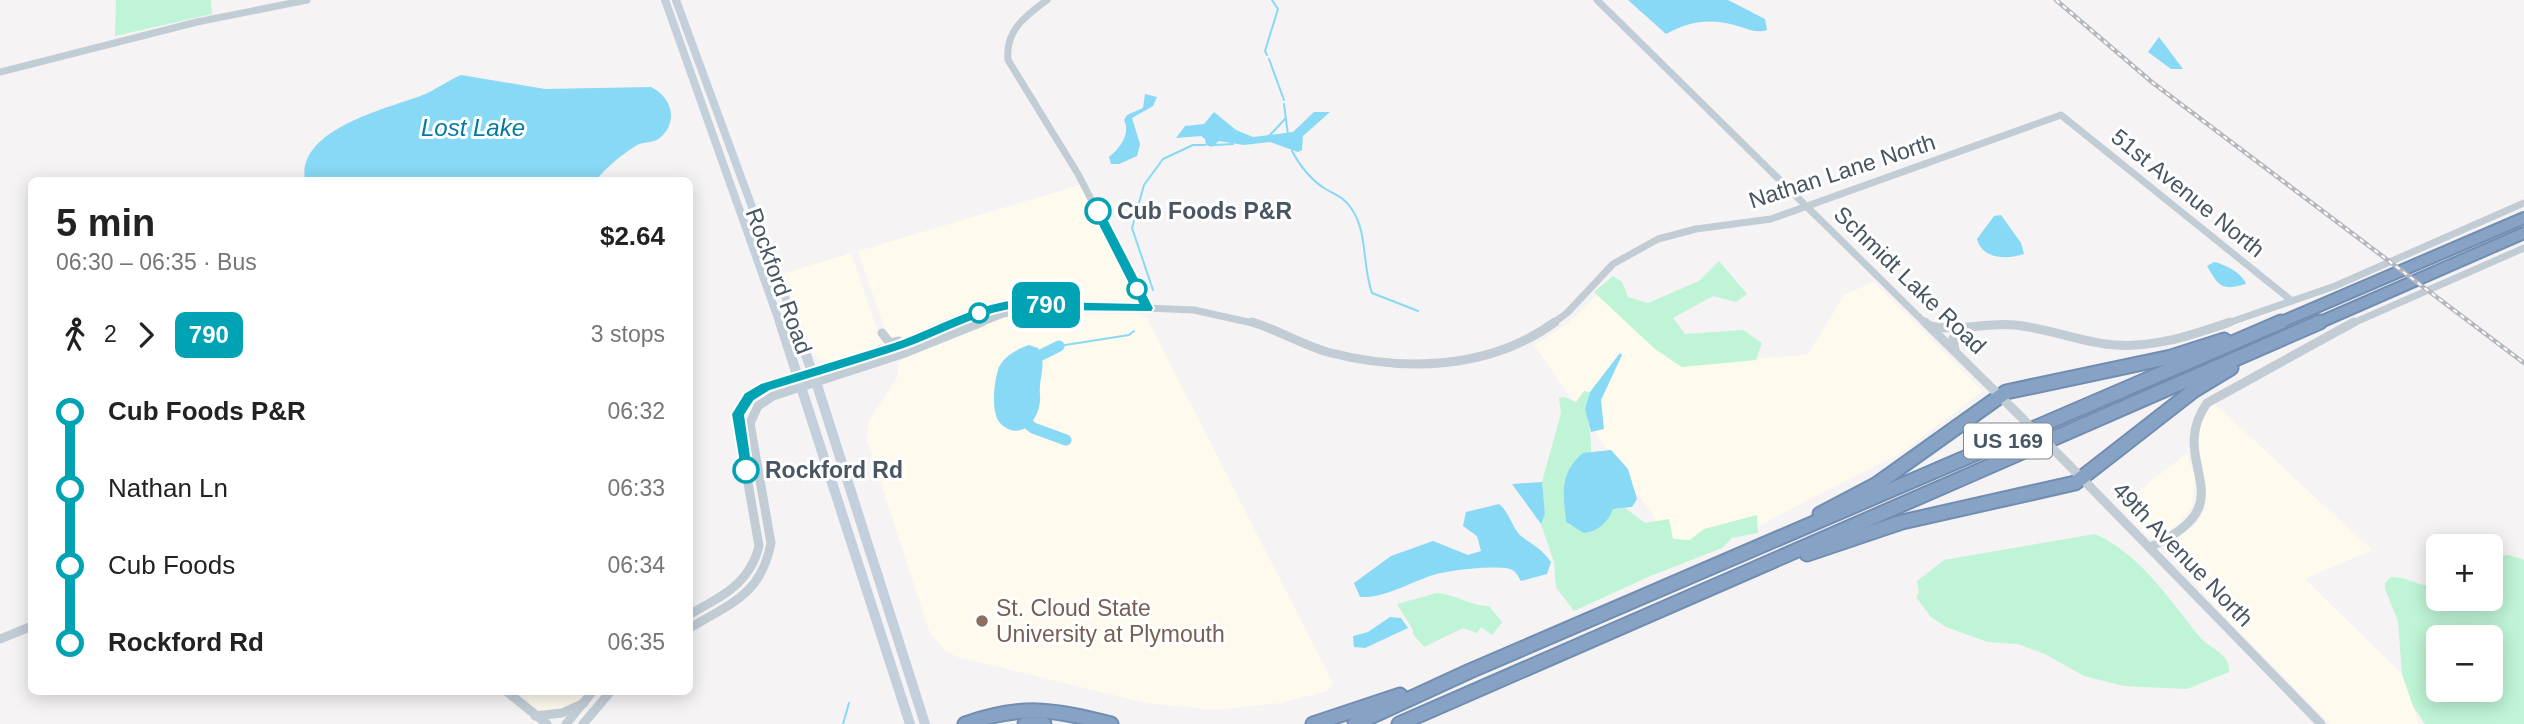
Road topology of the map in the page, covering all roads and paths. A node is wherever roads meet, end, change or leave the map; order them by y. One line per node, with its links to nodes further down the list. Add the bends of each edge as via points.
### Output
1 (307, 0): 6 (street)
2 (665, 0): 24 (main road, Rockford Road)
3 (676, 0): 23 (main road, Rockford Road)
4 (1047, 0): 15 (street, via 1010,34 1008,60 1078,174)
5 (1597, 0): 9 (street, Schmidt Lake Road)
6 (0, 72)
7 (2061, 115): 9 (street, Nathan Lane North); 13 (street, 51st Avenue North)
8 (2524, 203): 13 (street)
9 (1808, 206): 15 (street, Nathan Lane North, via 1771,219 1658,239 1613,264 1567,313 1534,336 1493,354 1449,363 1374,362 1325,351 1236,318); 17 (street, Schmidt Lake Road)
10 (2524, 218): 16 (highway, US 169)
11 (2524, 233): 20 (highway, US 169)
12 (2524, 248): 28 (street, via 2362,318 2207,402 2196,418 2192,437 2202,481 2196,513 2181,532)
13 (2292, 301): 18 (street, via 2179,340 2135,346 2016,325)
14 (1048, 306): 15 (street, Nathan Lane North); 19 (street, Nathan Lane North, via 998,307); 23 (street, Nathan Lane North, via 1003,314 922,347)
15 (1147, 308)
16 (2279, 324): 25 (highway, via 2171,357); 29 (highway, US 169)
17 (1930, 326): 18 (street); 21 (street, Schmidt Lake Road)
18 (1961, 328): 21 (street, via 1953,338)
19 (930, 334): 22 (street, Nathan Lane North); 22 (street, via 892,343 883,333)
20 (2277, 341): 27 (highway, via 2193,391); 30 (highway, US 169)
21 (1955, 350): 25 (street, Schmidt Lake Road)
22 (876, 353): 23 (street, Nathan Lane North)
23 (815, 378): 24 (street, Nathan Lane North); 46 (main road, Rockford Road)
24 (801, 381): 31 (street, via 766,387 749,397 738,414 759,546 757,560 732,592); 32 (street, via 766,399 752,412 751,431 771,543 765,571 749,593); 45 (main road, Rockford Road)
25 (2000, 395): 26 (street, Schmidt Lake Road); 29 (highway, via 1861,494)
26 (2016, 412): 27 (street, 49th Avenue North, bridge)
27 (2082, 478): 28 (street, 49th Avenue North); 30 (highway, via 1889,525)
28 (2150, 547): 55 (street, 49th Avenue North)
29 (1737, 558): 35 (highway, US 169)
30 (1746, 573): 39 (highway, US 169)
31 (693, 612)
32 (693, 626)
33 (28, 628): 34 (street)
34 (0, 639)
35 (1470, 671): 51 (highway); 52 (highway, US 169)
36 (511, 695): 41 (street)
37 (590, 695): 40 (street)
38 (608, 695): 44 (street)
39 (1459, 698): 53 (highway, US 169); 54 (highway)
40 (584, 703): 41 (street, via 562,713); 43 (street)
41 (535, 716): 42 (street)
42 (547, 724)
43 (566, 724)
44 (583, 724)
45 (910, 724)
46 (925, 724)
47 (965, 724): 50 (highway, via 994,712 1042,707)
48 (1025, 724): 49 (highway)
49 (1044, 724)
50 (1111, 724)
51 (1314, 724)
52 (1355, 724)
53 (1399, 724)
54 (1416, 724)
55 (2321, 724)

